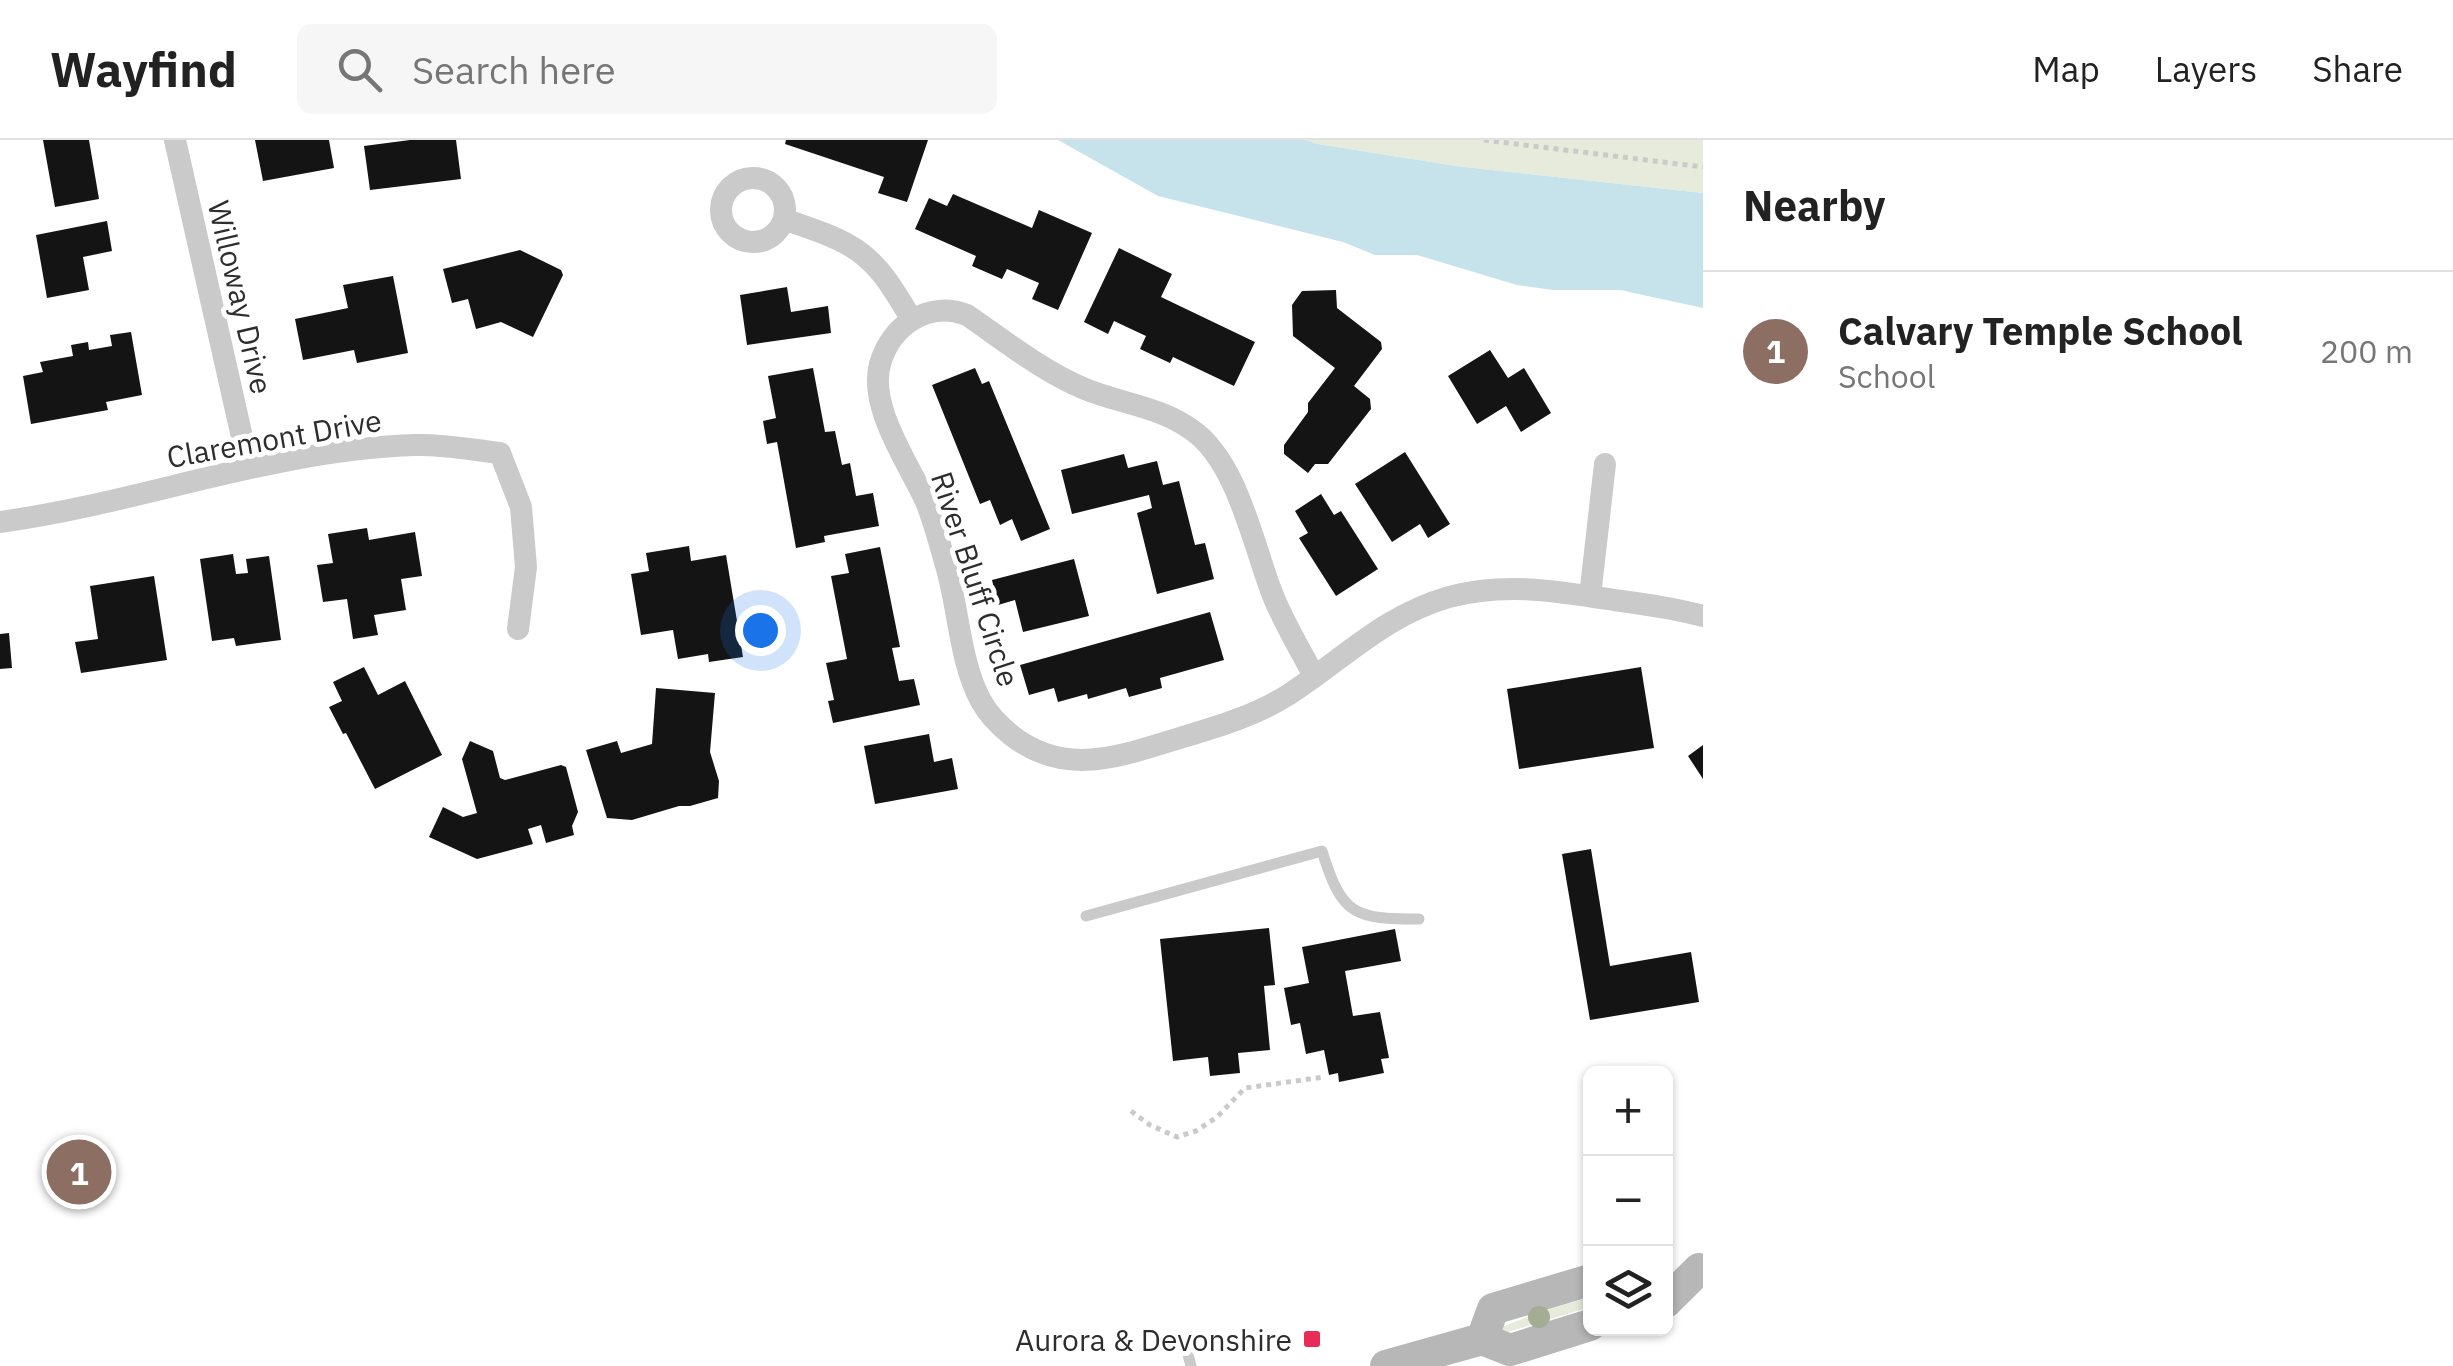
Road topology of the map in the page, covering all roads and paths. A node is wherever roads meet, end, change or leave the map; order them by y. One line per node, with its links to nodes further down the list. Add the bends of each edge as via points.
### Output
1 (175, 140): 7 (street, Willoway Drive)
2 (1484, 140): 3 (path)
3 (1703, 167)
4 (784, 219): 5 (street, via 867,258)
5 (912, 318): 12 (street, via 954,310 1080,386 1194,430 1230,477 1274,598); 12 (street, River Bluff Circle, via 885,351 878,386 884,414 928,507 968,667 981,702 999,725 1042,753 1068,760 1114,758 1258,712)
6 (1605, 464): 9 (street)
7 (249, 468): 8 (street, Claremont Drive); 11 (street, Claremont Drive, via 408,445 500,453 521,507 526,567)
8 (0, 522)
9 (1590, 596): 10 (street, River Bluff Circle); 12 (street, River Bluff Circle, via 1514,587 1452,596 1392,620)
10 (1703, 616)
11 (518, 629)
12 (1314, 676)
13 (1086, 916): 14 (lane, via 1322,851 1339,896 1352,909 1375,919)
14 (1419, 919)
15 (1324, 1076): 16 (path, via 1245,1088 1216,1117 1177,1136)
16 (1130, 1112)
17 (1673, 1264): 18 (main road)
18 (1701, 1268): 20 (main road)
19 (1583, 1282): 22 (main road, via 1493,1309)
20 (1673, 1295)
21 (1583, 1327): 22 (main road, via 1510,1350)
22 (1482, 1339): 25 (main road)
23 (1187, 1351): 24 (lane)
24 (1191, 1366)
25 (1386, 1366)

